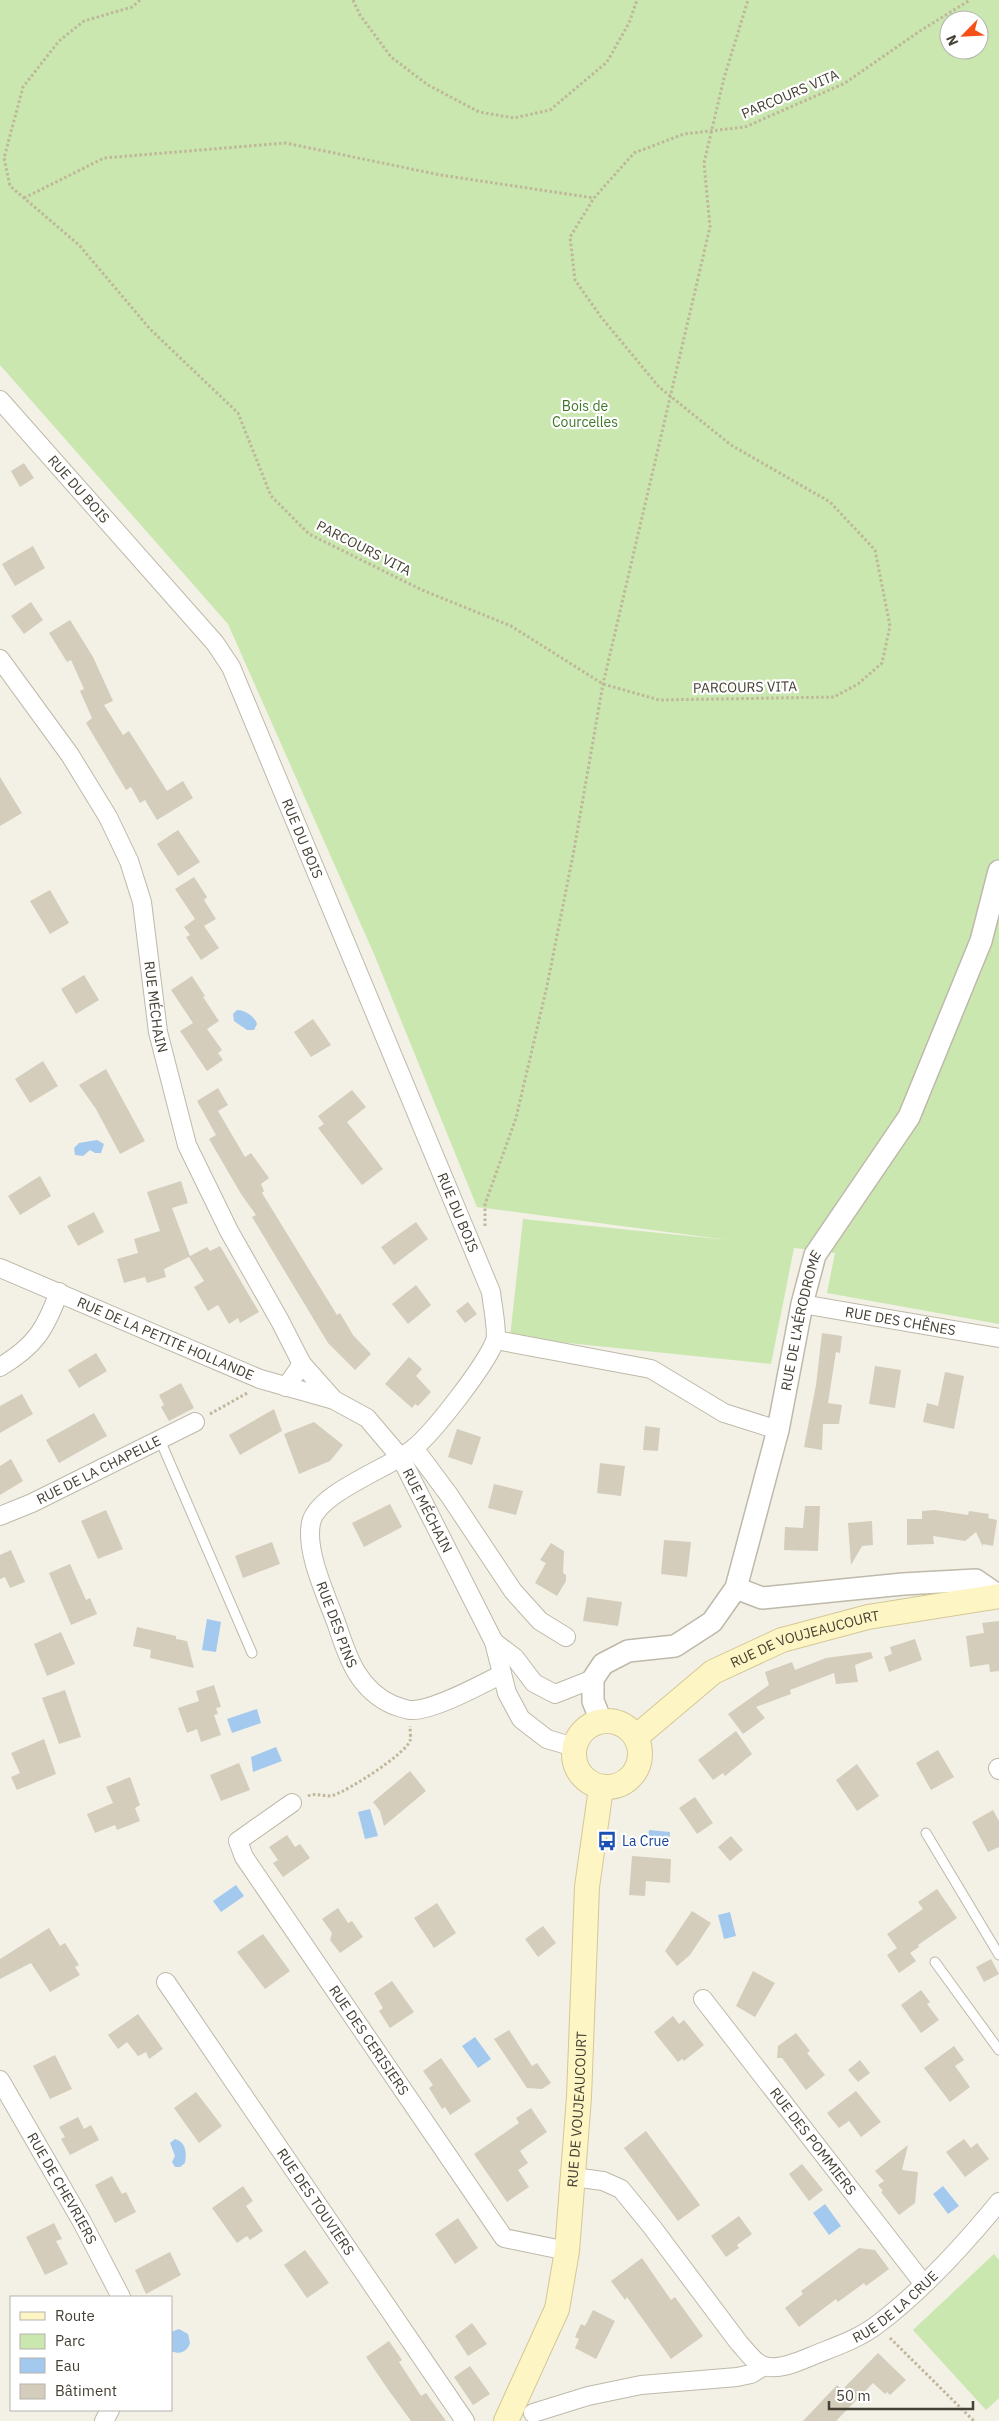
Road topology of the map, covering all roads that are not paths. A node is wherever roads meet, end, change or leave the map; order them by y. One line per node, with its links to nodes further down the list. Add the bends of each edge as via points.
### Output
1 (0, 400): 8 (street, RUE DU BOIS, via 215,643 231,667 491,1292)
2 (0, 659): 9 (street, RUE MÉCHAIN, via 70,755 108,816 129,861 142,902 158,1032 187,1145 229,1232)
3 (999, 871): 6 (street, RUE DE L'AÉRODROME, via 981,941 909,1117 814,1254)
4 (0, 1268): 5 (street, RUE DE LA PETITE HOLLANDE)
5 (60, 1292): 10 (street, via 48,1323 19,1356); 11 (street, RUE DE LA PETITE HOLLANDE, via 260,1379)
6 (802, 1304): 7 (street, RUE DES CHÊNES); 14 (street, RUE DE L'AÉRODROME)
7 (999, 1338)
8 (496, 1340): 14 (street, via 651,1369 724,1413); 16 (street, via 464,1391)
9 (302, 1364): 11 (street); 12 (street, RUE MÉCHAIN)
10 (0, 1367)
11 (286, 1387): 12 (street, RUE DE LA PETITE HOLLANDE)
12 (334, 1400): 16 (street, RUE MÉCHAIN, via 366,1418)
13 (195, 1422): 15 (street, RUE DE LA CHAPELLE)
14 (778, 1430): 18 (street, RUE DE L'AÉRODROME)
15 (160, 1440): 17 (street, RUE DE LA CHAPELLE); 22 (lane)
16 (408, 1453): 20 (street, RUE MÉCHAIN, via 449,1495 513,1591 540,1621); 21 (street, RUE MÉCHAIN); 23 (street, RUE DES PINS, via 319,1508 311,1521 309,1539 338,1630 359,1678 369,1691 386,1702 410,1710 434,1705)
17 (0, 1516)
18 (736, 1588): 19 (street, via 762,1598 976,1580); 24 (street, RUE DE L'AÉRODROME, via 712,1622 675,1646 628,1651 603,1664)
19 (999, 1596): 26 (main road, RUE DE VOUJEAUCOURT, via 868,1617 782,1640 713,1672)
20 (566, 1637)
21 (494, 1642): 23 (street, RUE MÉCHAIN); 24 (street, RUE MÉCHAIN, via 515,1658 534,1684 555,1694)
22 (252, 1652)
23 (502, 1674): 27 (street, RUE MÉCHAIN, via 507,1693 521,1719 547,1739)
24 (594, 1679): 25 (street, via 593,1701)
25 (601, 1721): 26 (main road, via 621,1723); 27 (main road, via 579,1735)
26 (636, 1737): 28 (main road, via 641,1756 635,1774 620,1786)
27 (574, 1747): 28 (main road, via 575,1765 585,1780)
28 (601, 1788): 37 (main road, RUE DE VOUJEAUCOURT, via 587,1887)
29 (292, 1803): 39 (street, RUE DES CERISIERS, via 238,1841 244,1857 504,2238)
30 (926, 1833): 31 (lane)
31 (999, 1954)
32 (935, 1962): 35 (lane)
33 (166, 1982): 44 (street, RUE DES TOUVIERS)
34 (704, 1999): 40 (street, RUE DES POMMIERS)
35 (999, 2050)
36 (0, 2080): 41 (street, RUE DE CHEVRIERS)
37 (573, 2177): 39 (main road, RUE DE VOUJEAUCOURT); 42 (street, via 603,2181 621,2189 739,2343)
38 (999, 2202): 40 (street, RUE DE LA CRUE, via 971,2236)
39 (567, 2251): 45 (main road, RUE DE VOUJEAUCOURT, via 557,2309)
40 (923, 2283): 42 (street, RUE DE LA CRUE, via 877,2325 843,2344 804,2360 778,2367)
41 (120, 2296)
42 (764, 2366): 43 (street, RUE DE LA CRUE, via 752,2374 737,2377 641,2385 588,2396)
43 (533, 2414)
44 (465, 2421)
45 (506, 2421)

